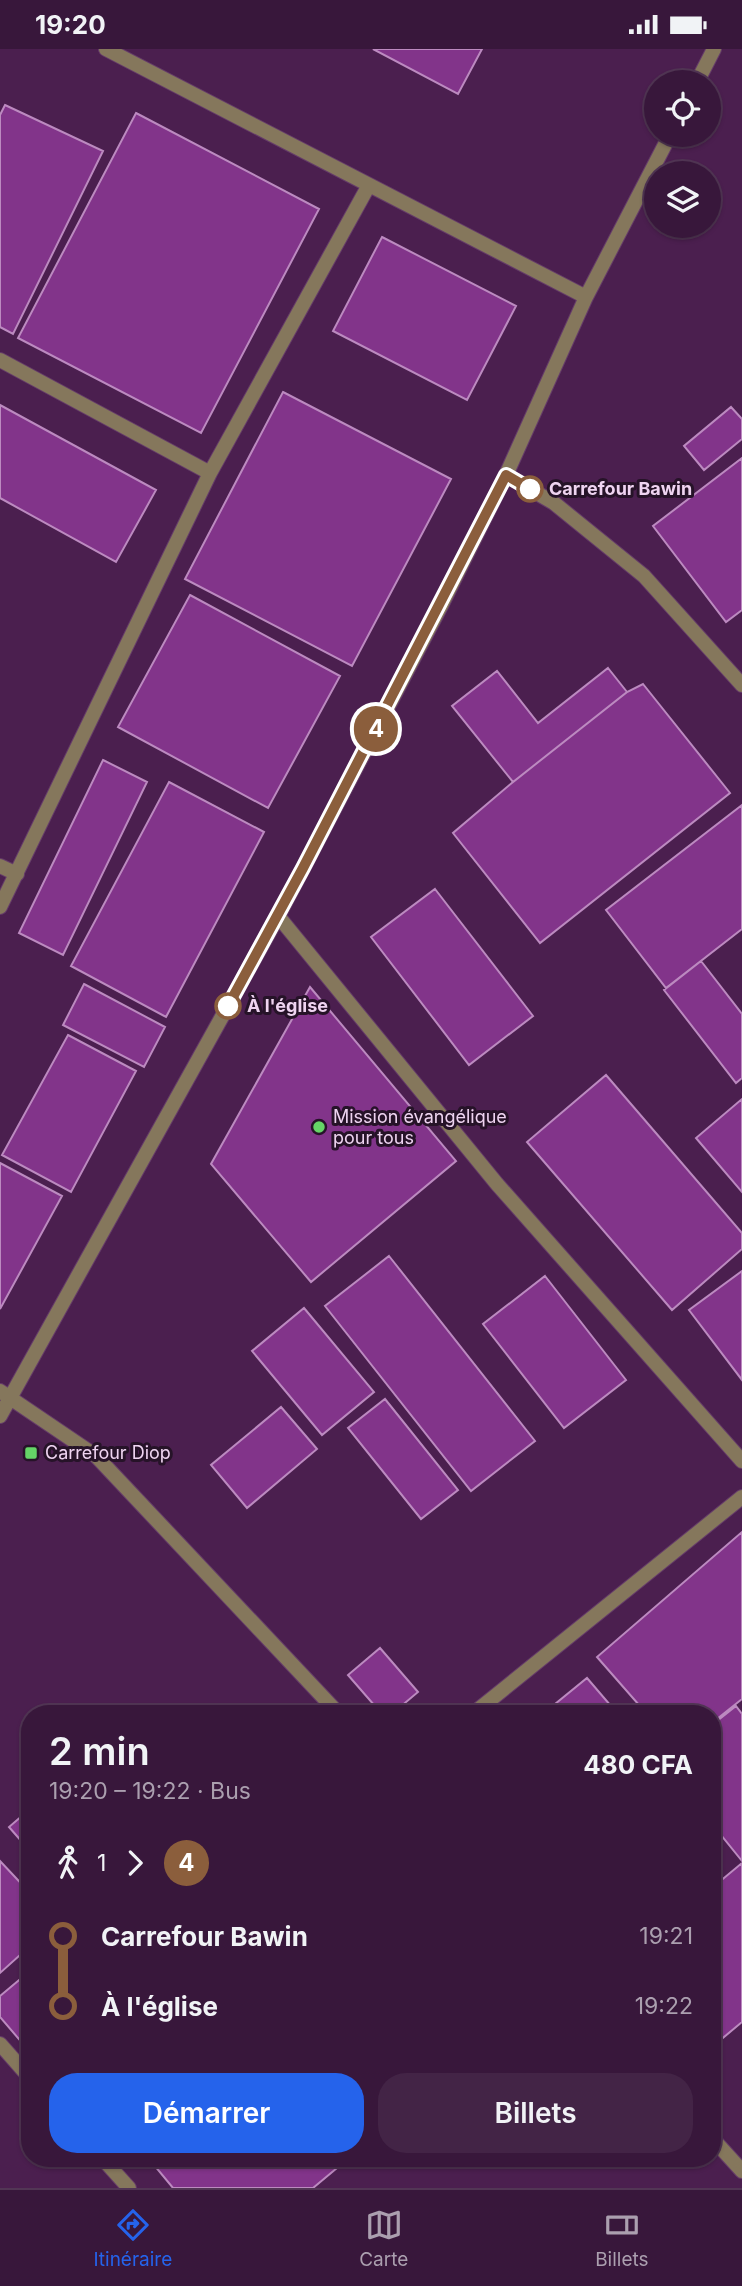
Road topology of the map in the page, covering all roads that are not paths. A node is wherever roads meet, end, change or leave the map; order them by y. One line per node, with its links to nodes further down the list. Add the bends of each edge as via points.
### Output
1 (106, 49): 5 (street)
2 (714, 49): 3 (street)
3 (703, 70)
4 (664, 147): 6 (street)
5 (369, 185): 6 (street); 8 (street)
6 (586, 297): 9 (street)
7 (0, 360): 8 (street)
8 (210, 473): 12 (street)
9 (506, 475): 10 (street, via 554,503 644,576); 14 (street)
10 (742, 685)
11 (0, 866): 12 (street)
12 (17, 874): 13 (street)
13 (0, 907)
14 (278, 916): 15 (street); 17 (street, via 497,1184)
15 (5, 1393): 16 (street); 19 (street, via 96,1456)
16 (0, 1416)
17 (742, 1461)
18 (742, 1497): 20 (street)
19 (330, 1705)
20 (484, 1705)
21 (0, 2044): 22 (street)
22 (21, 2068)
23 (721, 2148): 25 (street)
24 (110, 2167): 26 (street)
25 (742, 2171)
26 (129, 2188)

